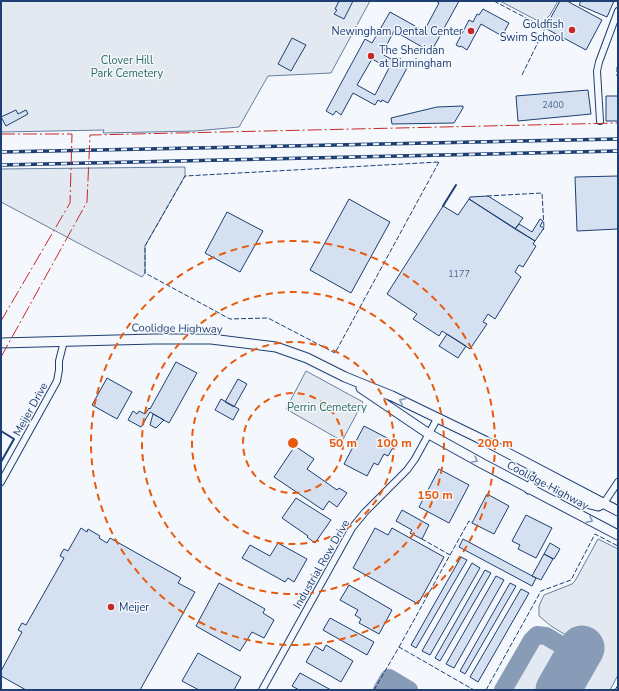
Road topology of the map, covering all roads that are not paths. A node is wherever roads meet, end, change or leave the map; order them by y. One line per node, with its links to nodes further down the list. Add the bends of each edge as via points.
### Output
1 (618, 11): 2 (street, via 597,71)
2 (600, 121)
3 (64, 341): 4 (main road, Coolidge Highway); 5 (main road, Coolidge Highway, via 211,339 264,345 300,355); 8 (street, Meijer Drive, via 57,381)
4 (1, 343)
5 (345, 377): 6 (main road, Coolidge Highway, one-way to 5, via 392,396); 7 (main road, Coolidge Highway)
6 (437, 419): 7 (street, Industrial Row Drive); 11 (main road, Coolidge Highway)
7 (429, 434): 10 (main road, Coolidge Highway, one-way to 10); 14 (street, Industrial Row Drive, via 407,470 352,528)
8 (1, 482)
9 (618, 482): 11 (street)
10 (529, 488): 11 (main road, via 536,478 541,477 590,504 598,506); 13 (main road, Coolidge Highway, one-way to 13)
11 (604, 503): 12 (main road, Coolidge Highway)
12 (618, 511)
13 (618, 535)
14 (262, 690)

